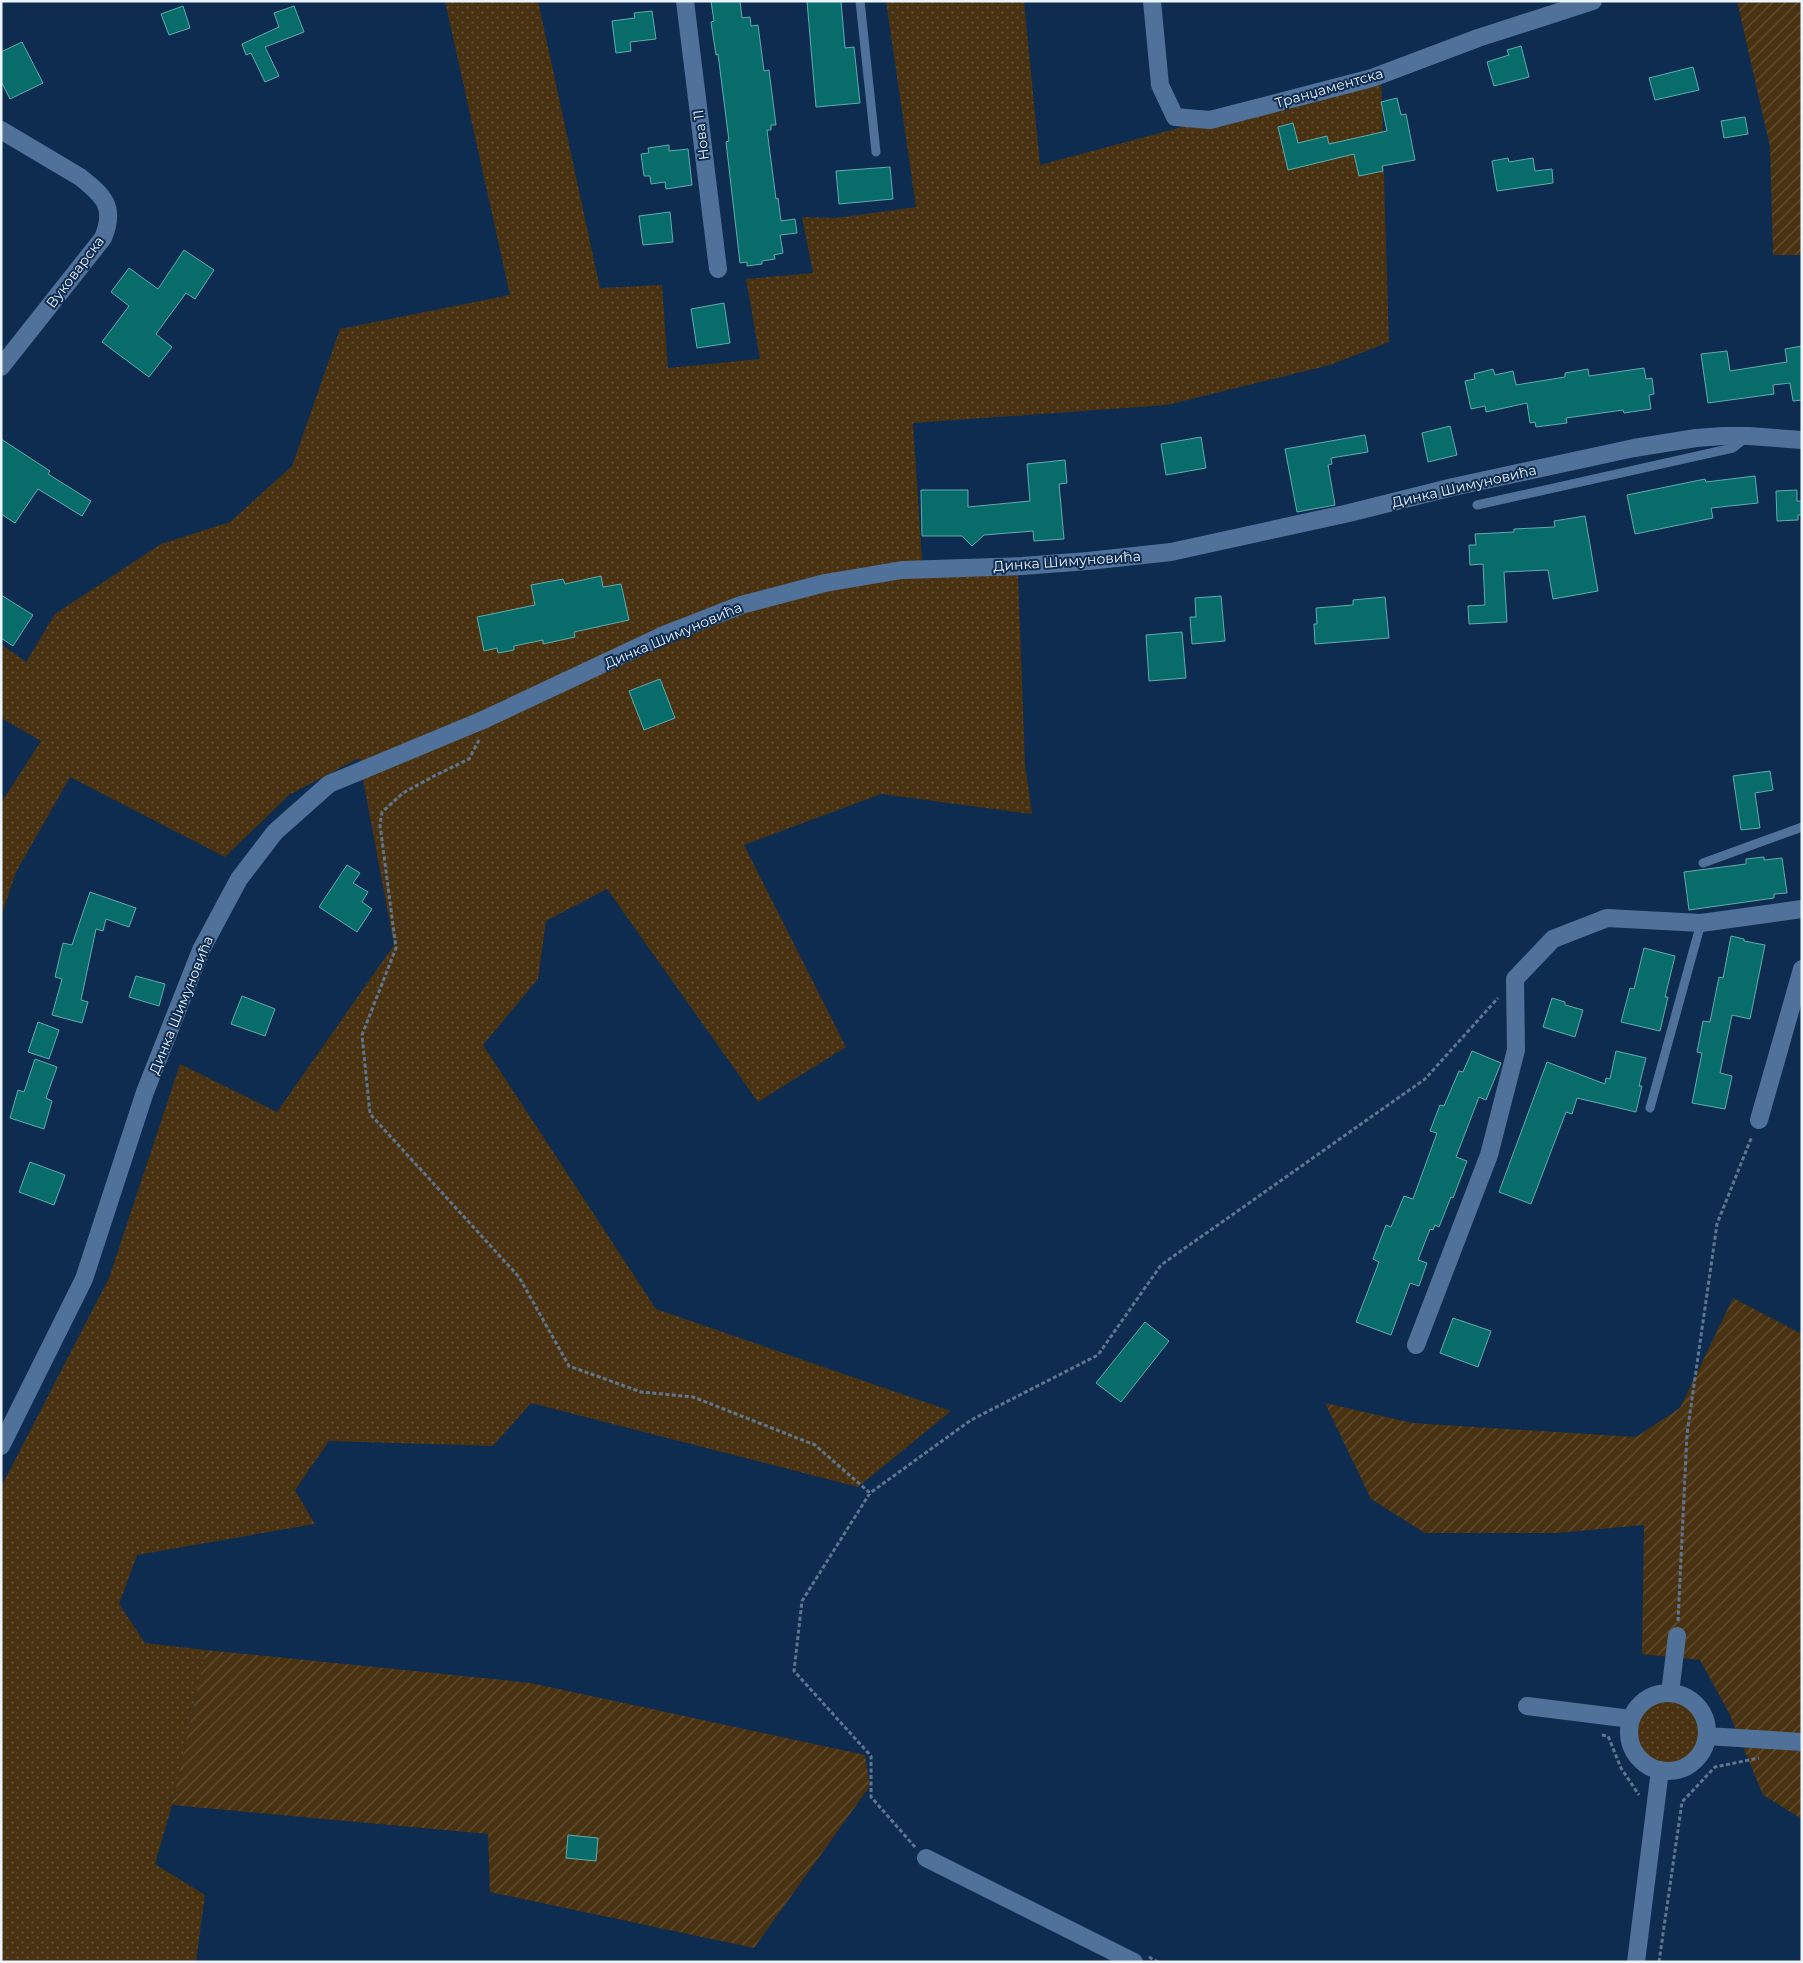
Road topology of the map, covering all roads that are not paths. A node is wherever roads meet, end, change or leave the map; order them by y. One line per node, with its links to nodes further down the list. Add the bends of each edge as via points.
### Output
1 (685, 1): 7 (street, Нова 11)
2 (860, 1): 6 (lane)
3 (1152, 1): 4 (street, Транџаментска, via 1160,85 1175,117 1210,120 1372,78 1478,38)
4 (1593, 1)
5 (1, 130): 8 (street, Вуковарска, via 92,186 101,195 110,216 103,238)
6 (876, 152)
7 (718, 269)
8 (1, 367)
9 (1749, 436): 10 (street, Динка Шимуновића); 11 (lane, via 1733,448); 20 (street, Динка Шимуновића, via 1696,438 1634,448 1171,552 1022,566 902,570 825,583 740,605 664,635 483,720 329,784 275,832 239,880 201,950 145,1092 84,1280)
10 (1802, 440)
11 (1477, 505)
12 (1802, 827): 13 (lane)
13 (1703, 862)
14 (1802, 909): 15 (street)
15 (1700, 923): 17 (lane); 19 (street, via 1607,918 1553,939 1515,979 1516,1050 1490,1156)
16 (1802, 969): 18 (street)
17 (1650, 1108)
18 (1759, 1120)
19 (1416, 1345)
20 (1, 1446)
21 (1677, 1636): 22 (street)
22 (1670, 1693): 24 (street, via 1646,1699); 25 (street, via 1694,1702 1702,1712)
23 (1527, 1706): 24 (street)
24 (1631, 1720): 27 (street, via 1629,1733 1634,1751 1648,1765)
25 (1707, 1736): 26 (street); 27 (street, via 1704,1748 1686,1767 1674,1771)
26 (1802, 1742)
27 (1660, 1770): 30 (street)
28 (926, 1858): 29 (street)
29 (1134, 1962)
30 (1636, 1962)

